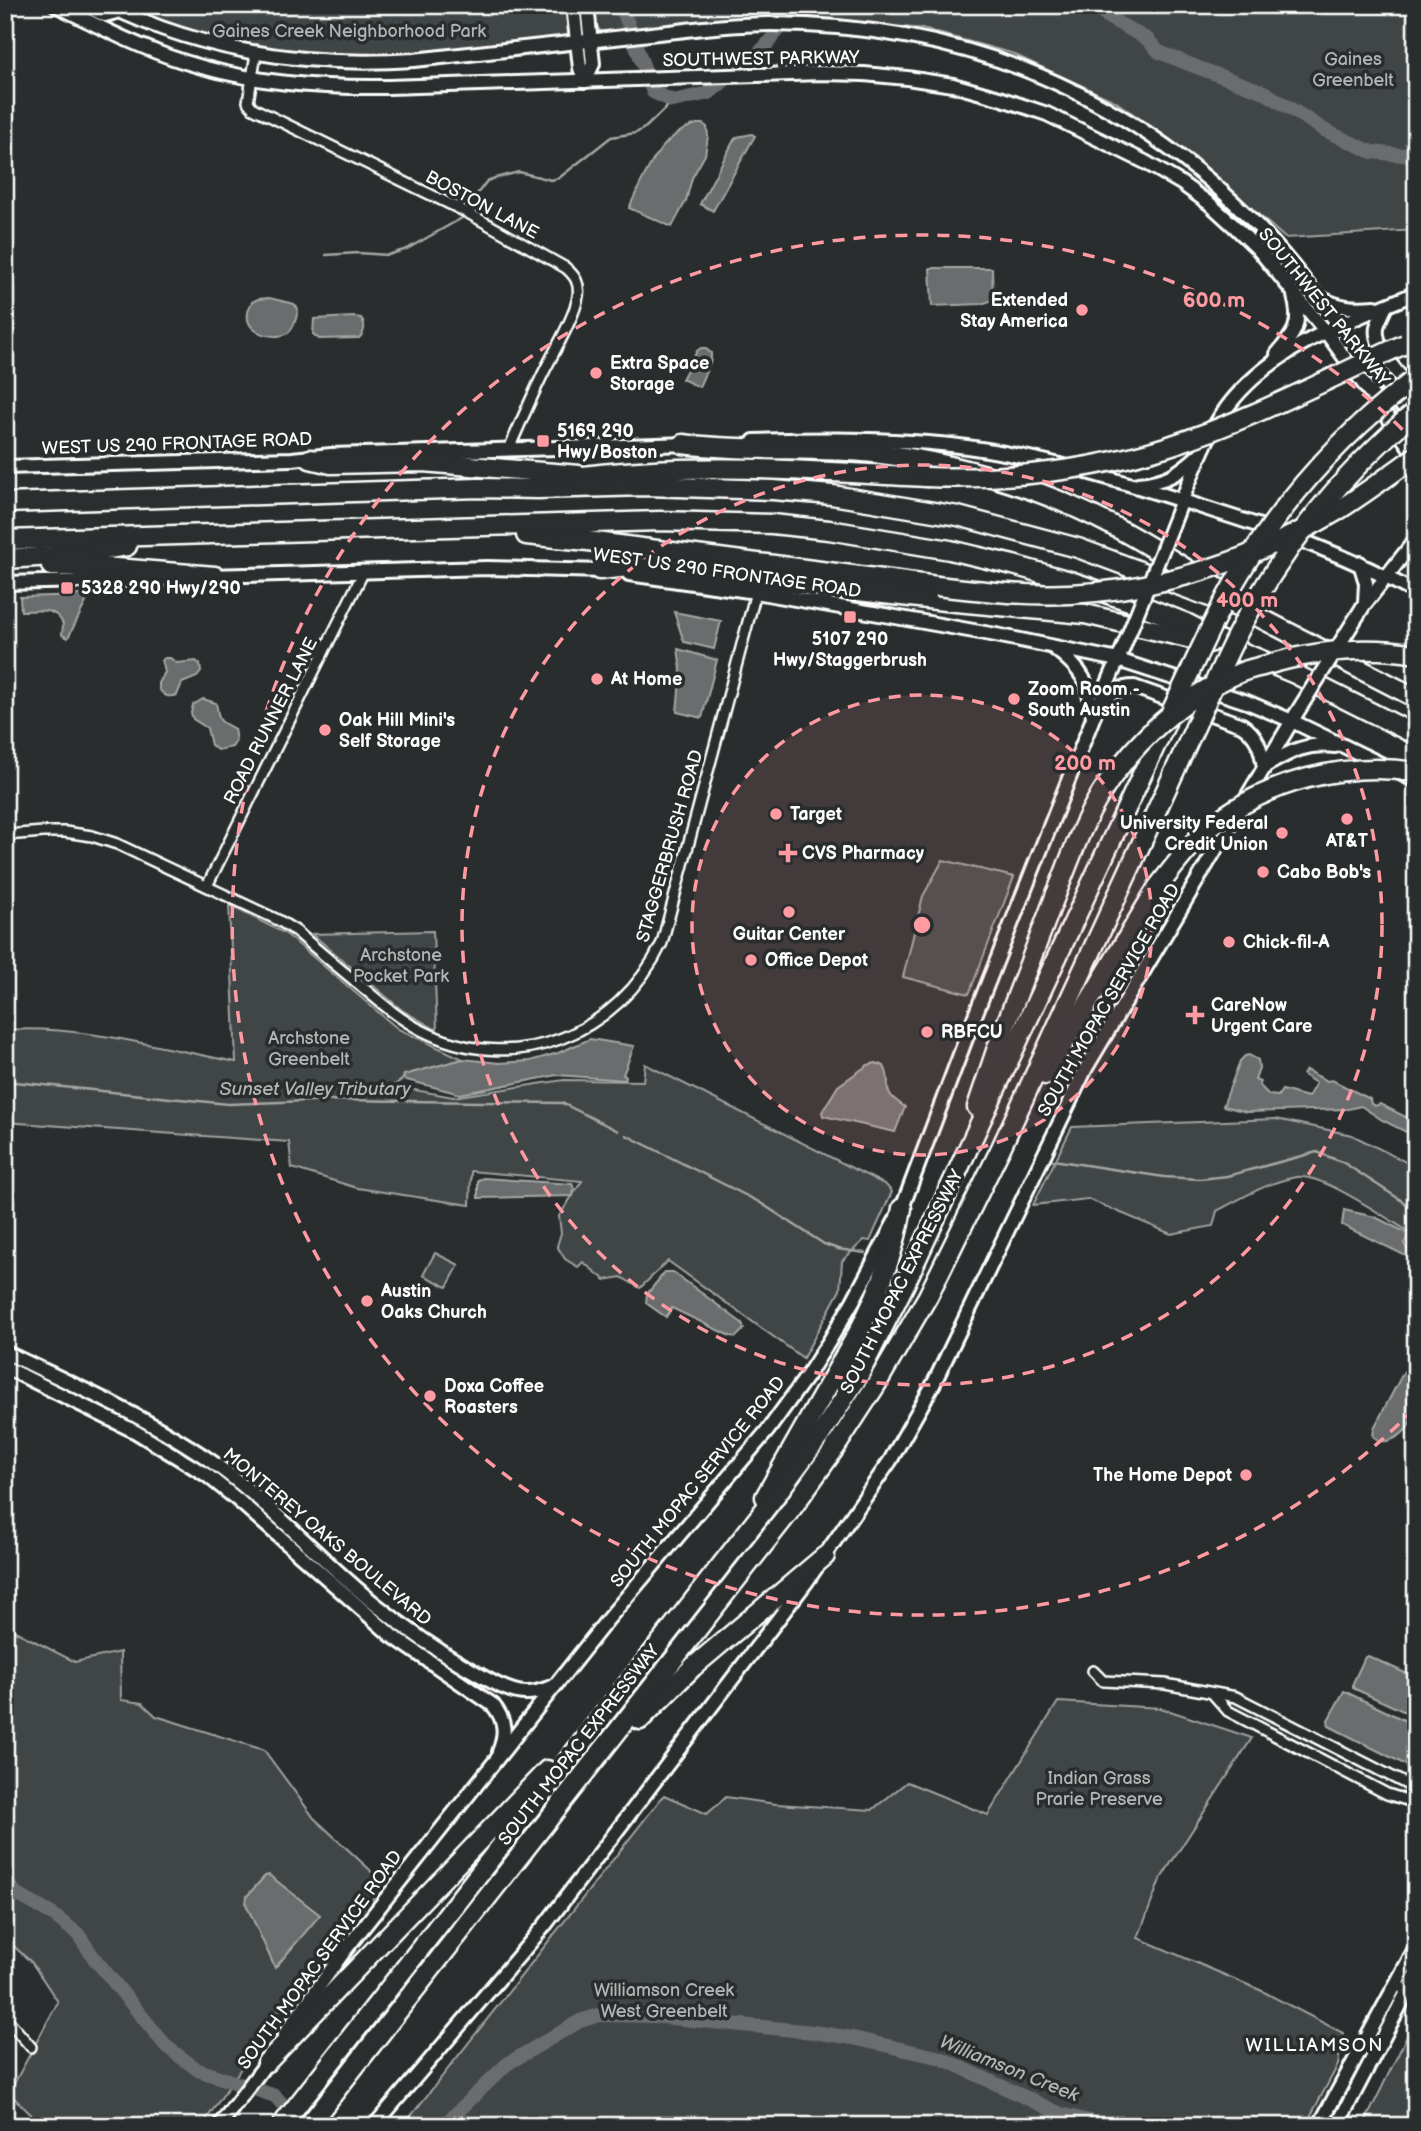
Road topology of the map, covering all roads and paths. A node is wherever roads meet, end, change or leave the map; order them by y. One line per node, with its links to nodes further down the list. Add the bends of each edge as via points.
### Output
1 (56, 5): 10 (main road, SOUTHWEST PARKWAY, via 136,44)
2 (84, 5): 6 (main road, via 105,15)
3 (107, 5): 6 (main road, SOUTHWEST PARKWAY)
4 (573, 5): 8 (main road)
5 (587, 5): 7 (main road)
6 (121, 11): 9 (main road, SOUTHWEST PARKWAY, via 169,31)
7 (591, 41): 8 (main road, SOUTHWEST PARKWAY); 11 (main road, via 593,64); 14 (main road, SOUTHWEST PARKWAY, via 715,27 813,25 905,36 989,56 1048,78 1152,136 1250,218)
8 (577, 42): 9 (main road, SOUTHWEST PARKWAY, via 365,63); 11 (main road)
9 (256, 54): 10 (street, BOSTON LANE)
10 (252, 78): 11 (main road, SOUTHWEST PARKWAY, via 356,88); 25 (street, BOSTON LANE, via 248,102 253,108 468,213 574,276 579,296 575,309)
11 (585, 81): 12 (main road, SOUTHWEST PARKWAY, via 832,73 907,78 999,98 1047,114 1181,183 1258,249)
12 (1292, 292): 17 (main road, SOUTHWEST PARKWAY); 19 (main road, via 1297,326)
13 (1416, 293): 15 (main road, SOUTH MOPAC SERVICE ROAD)
14 (1315, 294): 15 (main road, via 1347,309); 16 (main road, SOUTHWEST PARKWAY)
15 (1386, 306): 16 (main road, SOUTH MOPAC SERVICE ROAD); 21 (main road, via 1377,327 1378,342)
16 (1339, 326): 17 (main road, SOUTH MOPAC SERVICE ROAD); 23 (main road, SOUTHWEST PARKWAY)
17 (1326, 332): 19 (main road, SOUTH MOPAC SERVICE ROAD); 27 (main road, SOUTHWEST PARKWAY)
18 (1410, 341): 30 (highway, bridge, via 1217,429 1097,465 977,478 741,467)
19 (1270, 363): 26 (main road, SOUTH MOPAC SERVICE ROAD, via 1224,412)
20 (1416, 377): 68 (highway, SOUTH MOPAC EXPRESSWAY, bridge, via 1349,435 1293,497 1243,568)
21 (1416, 395)
22 (1416, 411): 67 (highway, SOUTH MOPAC EXPRESSWAY, bridge, via 1341,483 1292,543 1246,618)
23 (1416, 426)
24 (683, 444): 25 (main road, WEST US 290 FRONTAGE ROAD); 31 (main road, WEST US 290 FRONTAGE ROAD, via 832,439 927,443 1044,461); 51 (highway, via 874,453 988,475 1047,495 1117,528 1218,588)
25 (509, 449): 28 (main road, WEST US 290 FRONTAGE ROAD)
26 (1202, 453): 31 (main road, via 1172,476); 33 (main road, SOUTH MOPAC SERVICE ROAD)
27 (1416, 456): 36 (highway, bridge, via 1338,510 1261,551 1142,586 1070,594 937,586)
28 (310, 458): 29 (main road, WEST US 290 FRONTAGE ROAD); 30 (highway, via 331,464 424,462)
29 (5, 467)
30 (590, 475): 32 (highway)
31 (1133, 484): 33 (main road, WEST US 290 FRONTAGE ROAD)
32 (479, 488): 34 (highway); 44 (highway, via 711,487 832,495 1020,531)
33 (1182, 500): 40 (main road, WEST US 290 FRONTAGE ROAD); 44 (main road, SOUTH MOPAC SERVICE ROAD, bridge)
34 (5, 503)
35 (503, 527): 36 (highway); 38 (highway); 53 (highway, via 710,521 886,538 1070,581 1186,623)
36 (521, 535): 39 (highway, via 148,544)
37 (1416, 539): 46 (main road, SOUTH MOPAC SERVICE ROAD)
38 (5, 540)
39 (5, 559)
40 (1360, 564): 46 (main road, WEST US 290 FRONTAGE ROAD); 50 (main road, via 1366,583)
41 (5, 567): 45 (highway, via 91,566)
42 (599, 570): 43 (main road, WEST US 290 FRONTAGE ROAD); 48 (main road, WEST US 290 FRONTAGE ROAD); 53 (highway, via 655,568 1085,614)
43 (364, 571): 45 (main road, WEST US 290 FRONTAGE ROAD); 66 (street, ROAD RUNNER LANE)
44 (1152, 574): 51 (highway); 54 (main road, SOUTH MOPAC SERVICE ROAD, bridge)
45 (215, 576): 47 (main road, WEST US 290 FRONTAGE ROAD)
46 (1386, 576): 49 (main road, WEST US 290 FRONTAGE ROAD); 50 (main road, SOUTH MOPAC SERVICE ROAD)
47 (5, 583)
48 (756, 592): 52 (main road, WEST US 290 FRONTAGE ROAD); 66 (street, STAGGERBRUSH ROAD, via 662,943 626,996 584,1029 548,1043 510,1049 473,1047 435,1037 400,1018 278,920)
49 (1416, 593)
50 (1364, 606): 59 (main road, SOUTH MOPAC SERVICE ROAD, bridge)
51 (1245, 610): 56 (highway)
52 (1051, 646): 54 (main road, WEST US 290 FRONTAGE ROAD); 58 (main road, via 1084,678)
53 (1242, 652): 60 (highway)
54 (1121, 654): 57 (main road, SOUTH MOPAC SERVICE ROAD); 59 (main road, WEST US 290 FRONTAGE ROAD)
55 (1416, 654): 68 (highway, bridge, via 1356,649 1297,656 1237,673 1192,698 1123,762 1084,825 956,1155)
56 (1416, 698)
57 (1100, 701): 58 (main road, SOUTH MOPAC SERVICE ROAD); 62 (main road, via 1116,690 1135,687 1242,724 1257,738)
58 (1093, 718): 69 (main road, SOUTH MOPAC SERVICE ROAD)
59 (1294, 718): 61 (main road, WEST US 290 FRONTAGE ROAD); 62 (main road, SOUTH MOPAC SERVICE ROAD)
60 (1416, 735)
61 (1347, 747): 62 (main road, via 1304,746); 64 (main road, WEST US 290 FRONTAGE ROAD)
62 (1264, 767): 73 (main road, SOUTH MOPAC SERVICE ROAD, via 1086,1068 912,1424)
63 (1416, 772): 67 (highway, bridge, via 1355,769 1315,776 1276,788 1209,828 1157,888)
64 (1416, 781)
65 (5, 835): 66 (street, STAGGERBRUSH ROAD, via 92,836)
66 (206, 886)
67 (1000, 1150): 78 (highway, SOUTH MOPAC EXPRESSWAY, via 929,1296 835,1448)
68 (941, 1206): 72 (highway, SOUTH MOPAC EXPRESSWAY, via 859,1375 819,1437)
69 (902, 1208): 72 (highway, via 873,1304 771,1482); 75 (main road, SOUTH MOPAC SERVICE ROAD, via 807,1376)
70 (5, 1352): 75 (main road, MONTEREY OAKS BOULEVARD, via 204,1456 250,1491 374,1603 464,1666 521,1693)
71 (5, 1367): 79 (main road, MONTEREY OAKS BOULEVARD, via 145,1437 223,1488 391,1635 493,1705 504,1727)
72 (752, 1524): 77 (highway, SOUTH MOPAC EXPRESSWAY)
73 (825, 1556): 78 (highway, via 693,1667); 92 (main road, SOUTH MOPAC SERVICE ROAD, via 545,1925)
74 (1093, 1671): 76 (street, via 1103,1681 1165,1684)
75 (556, 1685): 79 (main road, SOUTH MOPAC SERVICE ROAD)
76 (1213, 1694): 80 (street, via 1237,1697); 81 (street, via 1228,1711 1387,1794)
77 (589, 1733): 86 (highway, via 552,1765); 89 (highway, SOUTH MOPAC EXPRESSWAY)
78 (599, 1757): 87 (highway, SOUTH MOPAC EXPRESSWAY)
79 (496, 1759): 86 (main road, SOUTH MOPAC SERVICE ROAD, via 346,1949)
80 (1416, 1789)
81 (1416, 1803)
82 (1416, 1947): 83 (main road)
83 (1410, 1987): 93 (main road); 94 (main road)
84 (5, 2017): 85 (street)
85 (31, 2047)
86 (267, 2062): 88 (main road, SOUTH MOPAC SERVICE ROAD)
87 (330, 2105): 90 (highway, SOUTH MOPAC EXPRESSWAY); 91 (highway)
88 (219, 2126)
89 (281, 2126)
90 (308, 2126)
91 (320, 2126)
92 (374, 2126)
93 (1318, 2126)
94 (1337, 2126)

